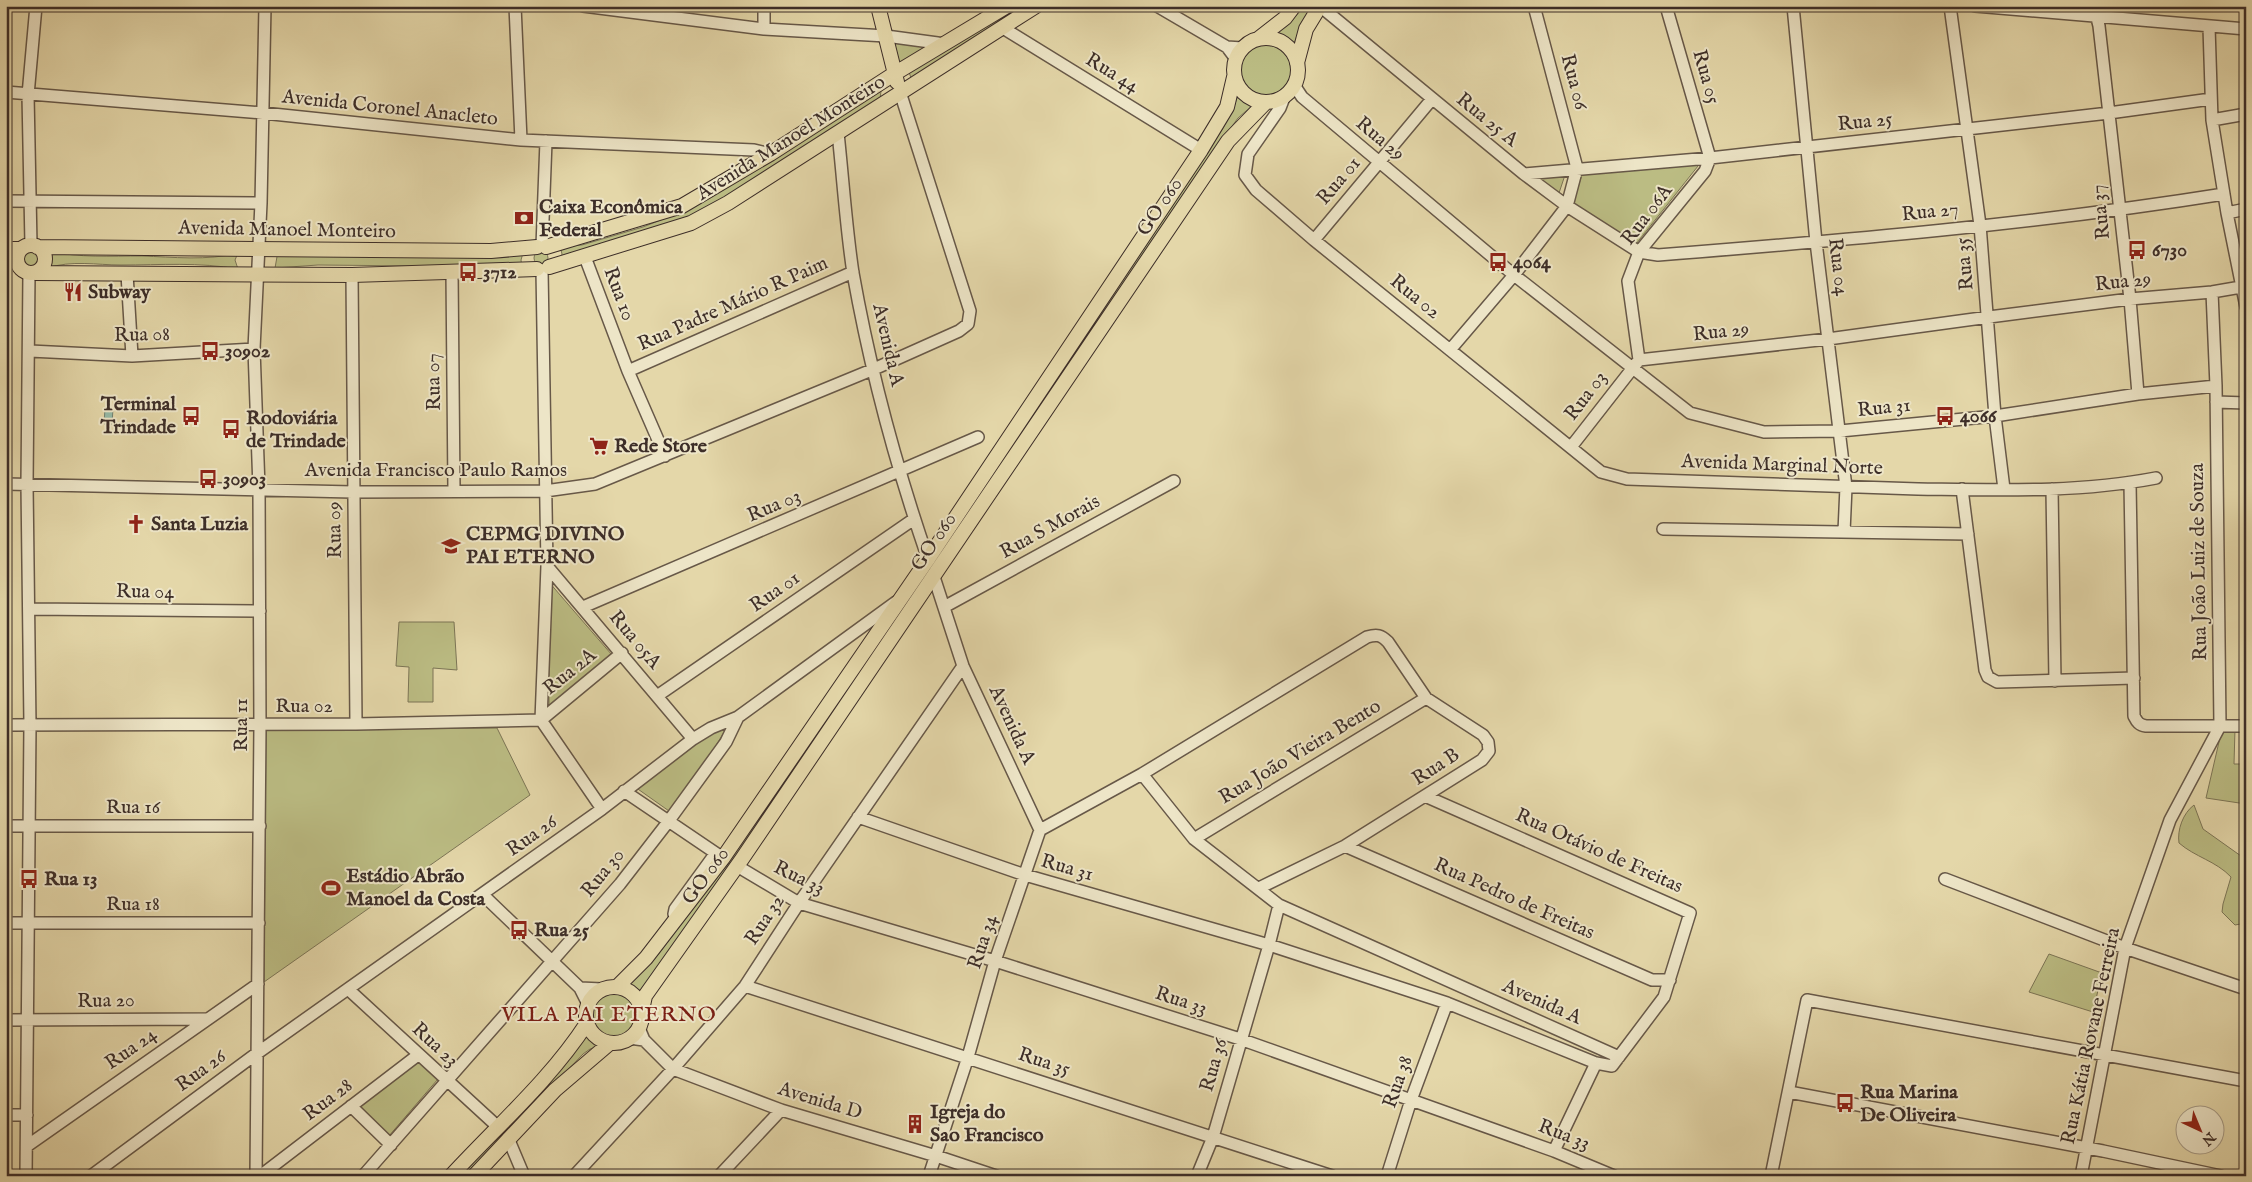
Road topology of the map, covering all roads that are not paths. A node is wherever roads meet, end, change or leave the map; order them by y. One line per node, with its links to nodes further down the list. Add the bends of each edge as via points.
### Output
1 (36, 6): 34 (street)
2 (265, 6): 38 (street, Rua 11)
3 (515, 6): 44 (street)
4 (583, 6): 18 (street)
5 (764, 6): 23 (street)
6 (878, 6): 25 (main road)
7 (1007, 6): 17 (main road, Avenida Manoel Monteiro); 20 (main road)
8 (1036, 6): 20 (main road, Avenida Manoel Monteiro)
9 (1156, 6): 28 (street)
10 (1294, 6): 26 (main road, via 1285,18)
11 (1320, 6): 29 (main road, via 1306,29); 36 (street, Rua 25 A)
12 (1534, 6): 51 (street, Rua 06)
13 (1666, 6): 49 (street, Rua 05)
14 (1793, 6): 46 (street, Rua 04)
15 (1950, 6): 42 (street, Rua 35)
16 (1975, 6): 19 (street)
17 (989, 11): 27 (main road, Avenida Manoel Monteiro)
18 (680, 12): 23 (street)
19 (2099, 14): 21 (street); 39 (street, Rua 37)
20 (1016, 20): 22 (main road, Avenida Manoel Monteiro)
21 (2209, 27): 24 (street); 37 (street)
22 (1003, 28): 33 (main road, Avenida Manoel Monteiro); 47 (street, Rua 44)
23 (764, 29): 25 (street)
24 (2246, 29)
25 (886, 36): 27 (street); 30 (main road)
26 (1258, 39): 28 (main road); 29 (main road, via 1277,40 1286,45)
27 (945, 44): 30 (main road, Avenida Manoel Monteiro)
28 (1239, 53): 31 (main road)
29 (1297, 63): 35 (main road, via 1298,72)
30 (894, 74): 33 (main road); 48 (main road, Avenida Manoel Monteiro)
31 (1234, 77): 35 (main road, via 1243,94 1252,99); 47 (main road, GO 060, via 1227,107)
32 (6, 92): 34 (street, Avenida Coronel Anacleto)
33 (900, 92): 43 (main road, Avenida Manoel Monteiro); 90 (street, via 970,312 968,324 959,331)
34 (28, 95): 38 (street, Avenida Coronel Anacleto); 55 (street)
35 (1281, 97): 50 (street, Rua 29, via 1302,97); 62 (street, Rua 02, via 1248,154 1245,174 1256,190); 121 (main road, GO 060, via 1228,141)
36 (1432, 99): 50 (street, Rua 01); 52 (street, Rua 25 A)
37 (2211, 99): 39 (street, Rua 25); 41 (street)
38 (263, 113): 44 (street, Avenida Coronel Anacleto); 56 (street, Rua 11)
39 (2109, 113): 42 (street, Rua 25); 59 (street, Rua 37)
40 (2246, 114): 41 (street)
41 (2212, 120): 53 (street)
42 (1968, 130): 46 (street, Rua 25); 61 (street, Rua 35)
43 (838, 133): 69 (main road, Avenida Manoel Monteiro, via 691,224); 74 (street, Avenida A)
44 (521, 140): 45 (street, Avenida Coronel Anacleto)
45 (546, 141): 48 (street, Avenida Coronel Anacleto, via 754,150); 65 (street)
46 (1806, 147): 49 (street, Rua 25); 63 (street, Rua 04)
47 (1201, 150): 119 (main road, GO 060)
48 (770, 154): 65 (main road, Avenida Manoel Monteiro, via 682,206)
49 (1710, 158): 51 (street, Rua 25); 68 (street, Rua 06A, via 1706,171)
50 (1378, 163): 62 (street, Rua 01); 78 (street, Rua 29)
51 (1577, 168): 52 (street, Rua 25); 57 (street)
52 (1524, 174): 57 (street, Rua 25 A)
53 (2224, 194): 59 (street, Rua 27); 60 (street)
54 (6, 201): 55 (street)
55 (30, 201): 56 (street); 64 (street)
56 (261, 203): 67 (street, Rua 11)
57 (1567, 206): 68 (street, Rua 25 A); 78 (street)
58 (2246, 209): 60 (street)
59 (2120, 211): 61 (street, Rua 27); 81 (street, Rua 37)
60 (2226, 213): 79 (street)
61 (1980, 225): 63 (street, Rua 27); 83 (street, Rua 35)
62 (1314, 240): 86 (street, Rua 02)
63 (1816, 242): 68 (street, Rua 27, via 1658,256); 84 (street, Rua 04)
64 (30, 247): 66 (main road, Avenida Manoel Monteiro); 67 (main road, Avenida Manoel Monteiro); 72 (main road, via 18,253 18,264); 72 (main road, via 44,255 45,260 43,266)
65 (541, 247): 67 (main road, Avenida Manoel Monteiro, via 491,251); 70 (main road, via 553,256); 70 (main road, via 533,250 530,258 531,262)
66 (6, 249)
67 (258, 249): 76 (street, Rua 11)
68 (1639, 252): 89 (street, Rua 06A, via 1628,281)
69 (585, 257): 70 (main road, Avenida Manoel Monteiro); 91 (street, Rua 10)
70 (543, 268): 73 (main road, Avenida Manoel Monteiro); 113 (street)
71 (6, 272): 72 (main road)
72 (30, 272): 75 (main road, Avenida Manoel Monteiro); 87 (street)
73 (452, 272): 77 (main road, Avenida Manoel Monteiro); 112 (street, Rua 07)
74 (853, 272): 90 (street, Avenida A); 91 (street, Rua Padre Mário R Paim)
75 (127, 274): 76 (main road, Avenida Manoel Monteiro); 88 (street)
76 (257, 275): 77 (main road, Avenida Manoel Monteiro); 85 (street, Rua 11)
77 (352, 275): 114 (street, Rua 09)
78 (1514, 275): 86 (street); 89 (street, Rua 29)
79 (2241, 287): 80 (street, Rua 29); 82 (street)
80 (2212, 292): 81 (street, Rua 29); 92 (street, Rua João Luiz de Souza)
81 (2130, 299): 83 (street, Rua 29); 93 (street, Rua 37)
82 (2246, 307)
83 (1989, 317): 84 (street, Rua 29); 96 (street, Rua 35)
84 (1828, 339): 89 (street, Rua 29); 97 (street, Rua 04)
85 (254, 349): 88 (street, Rua 08); 108 (street, Rua 11)
86 (1450, 350): 99 (street, Avenida Marginal Norte)
87 (30, 351): 88 (street, Rua 08); 106 (street)
88 (132, 356)
89 (1635, 364): 97 (street, Rua 31, via 1690,413 1764,432); 99 (street, Rua 03)
90 (874, 369): 100 (street, Avenida Francisco Paulo Ramos); 101 (street, Avenida A)
91 (628, 371): 100 (street, Rua 10)
92 (2216, 386): 93 (street, Rua 31); 94 (street, Rua João Luiz de Souza)
93 (2138, 394): 96 (street, Rua 31)
94 (2216, 402): 95 (street); 139 (street, Rua João Luiz de Souza)
95 (2246, 403)
96 (1995, 416): 97 (street, Rua 31); 110 (street, Rua 35)
97 (1840, 431): 107 (street, Rua 04)
98 (978, 437): 101 (street, Rua 03)
99 (1570, 447): 107 (street, Avenida Marginal Norte, via 1601,472 1627,479)
100 (665, 456): 113 (street, Avenida Francisco Paulo Ramos, via 595,484)
101 (900, 472): 115 (street, Avenida A); 123 (street, Rua 03)
102 (2156, 478): 104 (street, Avenida Marginal Norte)
103 (1174, 481): 124 (street, Rua S Morais)
104 (2130, 483): 111 (street, Avenida Marginal Norte); 129 (street)
105 (6, 484): 106 (street, Avenida Francisco Paulo Ramos)
106 (27, 484): 108 (street, Avenida Francisco Paulo Ramos); 125 (street)
107 (1846, 487): 109 (street, Avenida Marginal Norte); 117 (street, Rua 04)
108 (259, 488): 114 (street, Avenida Francisco Paulo Ramos); 126 (street, Rua 11)
109 (1962, 489): 110 (street, Avenida Marginal Norte); 118 (street)
110 (2004, 489): 111 (street, Avenida Marginal Norte)
111 (2052, 489): 130 (street)
112 (454, 491): 113 (street, Avenida Francisco Paulo Ramos); 114 (street, Avenida Francisco Paulo Ramos)
113 (545, 491): 120 (street)
114 (353, 492): 136 (street, Rua 09)
115 (914, 519): 119 (street, Avenida A); 131 (street, Rua 01)
116 (1664, 530): 117 (street)
117 (1844, 532): 118 (street)
118 (1968, 534): 130 (street, via 1988,677 1997,682)
119 (928, 559): 122 (main road, GO 060)
120 (547, 566): 123 (street, Rua 05A); 134 (street)
121 (934, 577): 124 (street, Avenida A); 156 (main road, GO 060)
122 (898, 601): 133 (street, Rua 26); 155 (main road, GO 060)
123 (583, 607): 127 (street, Rua 05A)
124 (944, 607): 128 (street, Avenida A)
125 (29, 609): 126 (street, Rua 04); 138 (street)
126 (260, 611): 135 (street, Rua 11)
127 (622, 653): 131 (street, Rua 05A); 134 (street, Rua 2A)
128 (963, 666): 146 (street, Rua 32); 152 (street, Avenida A)
129 (2134, 678): 130 (street); 139 (street, via 2134,716 2140,725)
130 (2055, 681)
131 (657, 696): 141 (street, Rua 05A)
132 (1426, 698): 142 (street, Rua B, via 1388,642 1375,634); 144 (street, Rua B, via 1483,735 1489,751 1482,760); 153 (street, Rua João Vieira Bento)
133 (738, 717): 141 (street, Rua 26); 148 (street, Rua 30, via 726,742)
134 (541, 720): 136 (street, Rua 02); 145 (street)
135 (260, 724): 136 (street, Rua 02); 138 (street, Rua 02); 150 (street, Rua 11)
136 (356, 724)
137 (6, 725): 138 (street, Rua 02)
138 (30, 725): 151 (street)
139 (2220, 726): 140 (street); 147 (street, Rua João Luiz de Souza)
140 (2246, 726)
141 (693, 739): 143 (street, Rua 26)
142 (1142, 774): 152 (street); 153 (street, Avenida A)
143 (624, 791): 145 (street, Rua 26); 148 (street)
144 (1425, 796): 154 (street, Rua B); 171 (street, Rua Otávio de Freitas, via 1688,910 1690,917)
145 (602, 810): 160 (street, Rua 26)
146 (858, 818): 157 (street, Rua 31); 161 (street, Rua 32)
147 (2170, 820): 167 (street, Rua Kátia Rovane Ferreira)
148 (668, 822): 155 (street); 169 (street, Rua 30)
149 (6, 826): 151 (street, Rua 16)
150 (260, 826): 151 (street, Rua 16); 165 (street, Rua 11)
151 (29, 827): 164 (street)
152 (1040, 830): 157 (street, Rua 34)
153 (1194, 839): 159 (street, Avenida A)
154 (1345, 846): 159 (street, Rua B); 170 (street, Rua Pedro de Freitas)
155 (719, 856): 174 (main road, GO 060, via 646,958)
156 (737, 866): 161 (street, Rua 33); 183 (main road, GO 060, via 645,996)
157 (1025, 875): 166 (street, Rua 31); 168 (street, Rua 34)
158 (1945, 879): 167 (street)
159 (1259, 888): 162 (street, Avenida A)
160 (482, 894): 169 (street); 178 (street, Rua 26)
161 (798, 903): 168 (street, Rua 33); 173 (street, Rua 32)
162 (1278, 905): 166 (street, Rua 36); 179 (street, Avenida A)
163 (6, 923): 164 (street, Rua 18)
164 (28, 923): 165 (street, Rua 18); 187 (street)
165 (259, 923): 172 (street, Rua 11)
166 (1269, 945): 181 (street, Avenida A); 190 (street, Rua 36)
167 (2125, 948): 177 (street); 193 (street, Rua Kátia Rovane Ferreira)
168 (995, 961): 190 (street, Rua 33); 195 (street, Rua 34)
169 (553, 962): 175 (street); 199 (street, Rua 30)
170 (1652, 980): 171 (street, Rua Pedro de Freitas); 180 (street)
171 (1670, 980): 180 (street, Rua Otávio de Freitas)
172 (258, 984): 185 (street, Rua 24); 192 (street, Rua 11)
173 (745, 986): 195 (street, Rua 35); 198 (street, Rua 32)
174 (617, 987): 176 (main road); 183 (main road, via 633,994)
175 (580, 988): 176 (street); 182 (street)
176 (602, 989): 182 (main road)
177 (2246, 989)
178 (349, 990): 192 (street, Rua 26); 194 (street, Rua 23)
179 (1473, 992): 184 (street); 196 (street, Avenida A)
180 (1662, 1000): 196 (street, Rua Otávio de Freitas)
181 (1447, 1003): 184 (street, Avenida A); 202 (street, Rua 38)
182 (588, 1004): 188 (main road)
183 (642, 1010): 189 (main road)
184 (1465, 1010): 197 (street, Avenida A)
185 (206, 1019): 187 (street, Rua 20); 211 (street, Rua 24)
186 (6, 1020): 187 (street, Rua 20)
187 (28, 1021): 206 (street)
188 (587, 1023): 191 (main road, via 596,1036); 207 (main road, via 570,1049)
189 (637, 1036): 191 (main road); 198 (street, Avenida D)
190 (1240, 1039): 202 (street, Rua 33); 208 (street, Rua 36)
191 (610, 1043): 209 (main road)
192 (256, 1054): 217 (street, Rua 26); 218 (street, Rua 11)
193 (2105, 1054): 200 (street); 201 (street, via 1806,1000); 212 (street, Rua Kátia Rovane Ferreira)
194 (418, 1055): 199 (street, Rua 23); 203 (street, Rua 28)
195 (968, 1057): 208 (street, Rua 35); 214 (street, Rua 34)
196 (1620, 1057): 197 (street, via 1610,1067)
197 (1596, 1063): 213 (street)
198 (673, 1069): 204 (street, Avenida D); 224 (street, Rua 32)
199 (446, 1080): 207 (street, Rua 23); 210 (street, Rua 30)
200 (2246, 1081)
201 (1789, 1092): 212 (street); 232 (street)
202 (1411, 1100): 213 (street, Rua 33); 230 (street, Rua 38)
203 (351, 1106): 210 (street); 219 (street, Rua 28)
204 (781, 1110): 214 (street, Avenida D); 225 (street)
205 (6, 1114): 206 (street)
206 (27, 1115): 211 (street)
207 (497, 1126): 221 (main road)
208 (1213, 1137): 228 (street, Rua 36); 229 (street, Rua 35)
209 (508, 1138): 222 (main road); 223 (street)
210 (391, 1145): 220 (street, Rua 30)
211 (27, 1146): 216 (street)
212 (2085, 1149): 233 (street, Rua Kátia Rovane Ferreira); 234 (street)
213 (1554, 1151): 215 (street, Rua 33)
214 (936, 1156): 226 (street, Rua 34); 227 (street, Avenida D)
215 (1601, 1173): 231 (street, Rua 33)
216 (26, 1176)
217 (91, 1176)
218 (256, 1176)
219 (260, 1176)
220 (363, 1176)
221 (451, 1176)
222 (474, 1176)
223 (524, 1176)
224 (574, 1176)
225 (719, 1176)
226 (928, 1176)
227 (996, 1176)
228 (1197, 1176)
229 (1332, 1176)
230 (1387, 1176)
231 (1614, 1176)
232 (1771, 1176)
233 (2081, 1176)
234 (2221, 1176)

